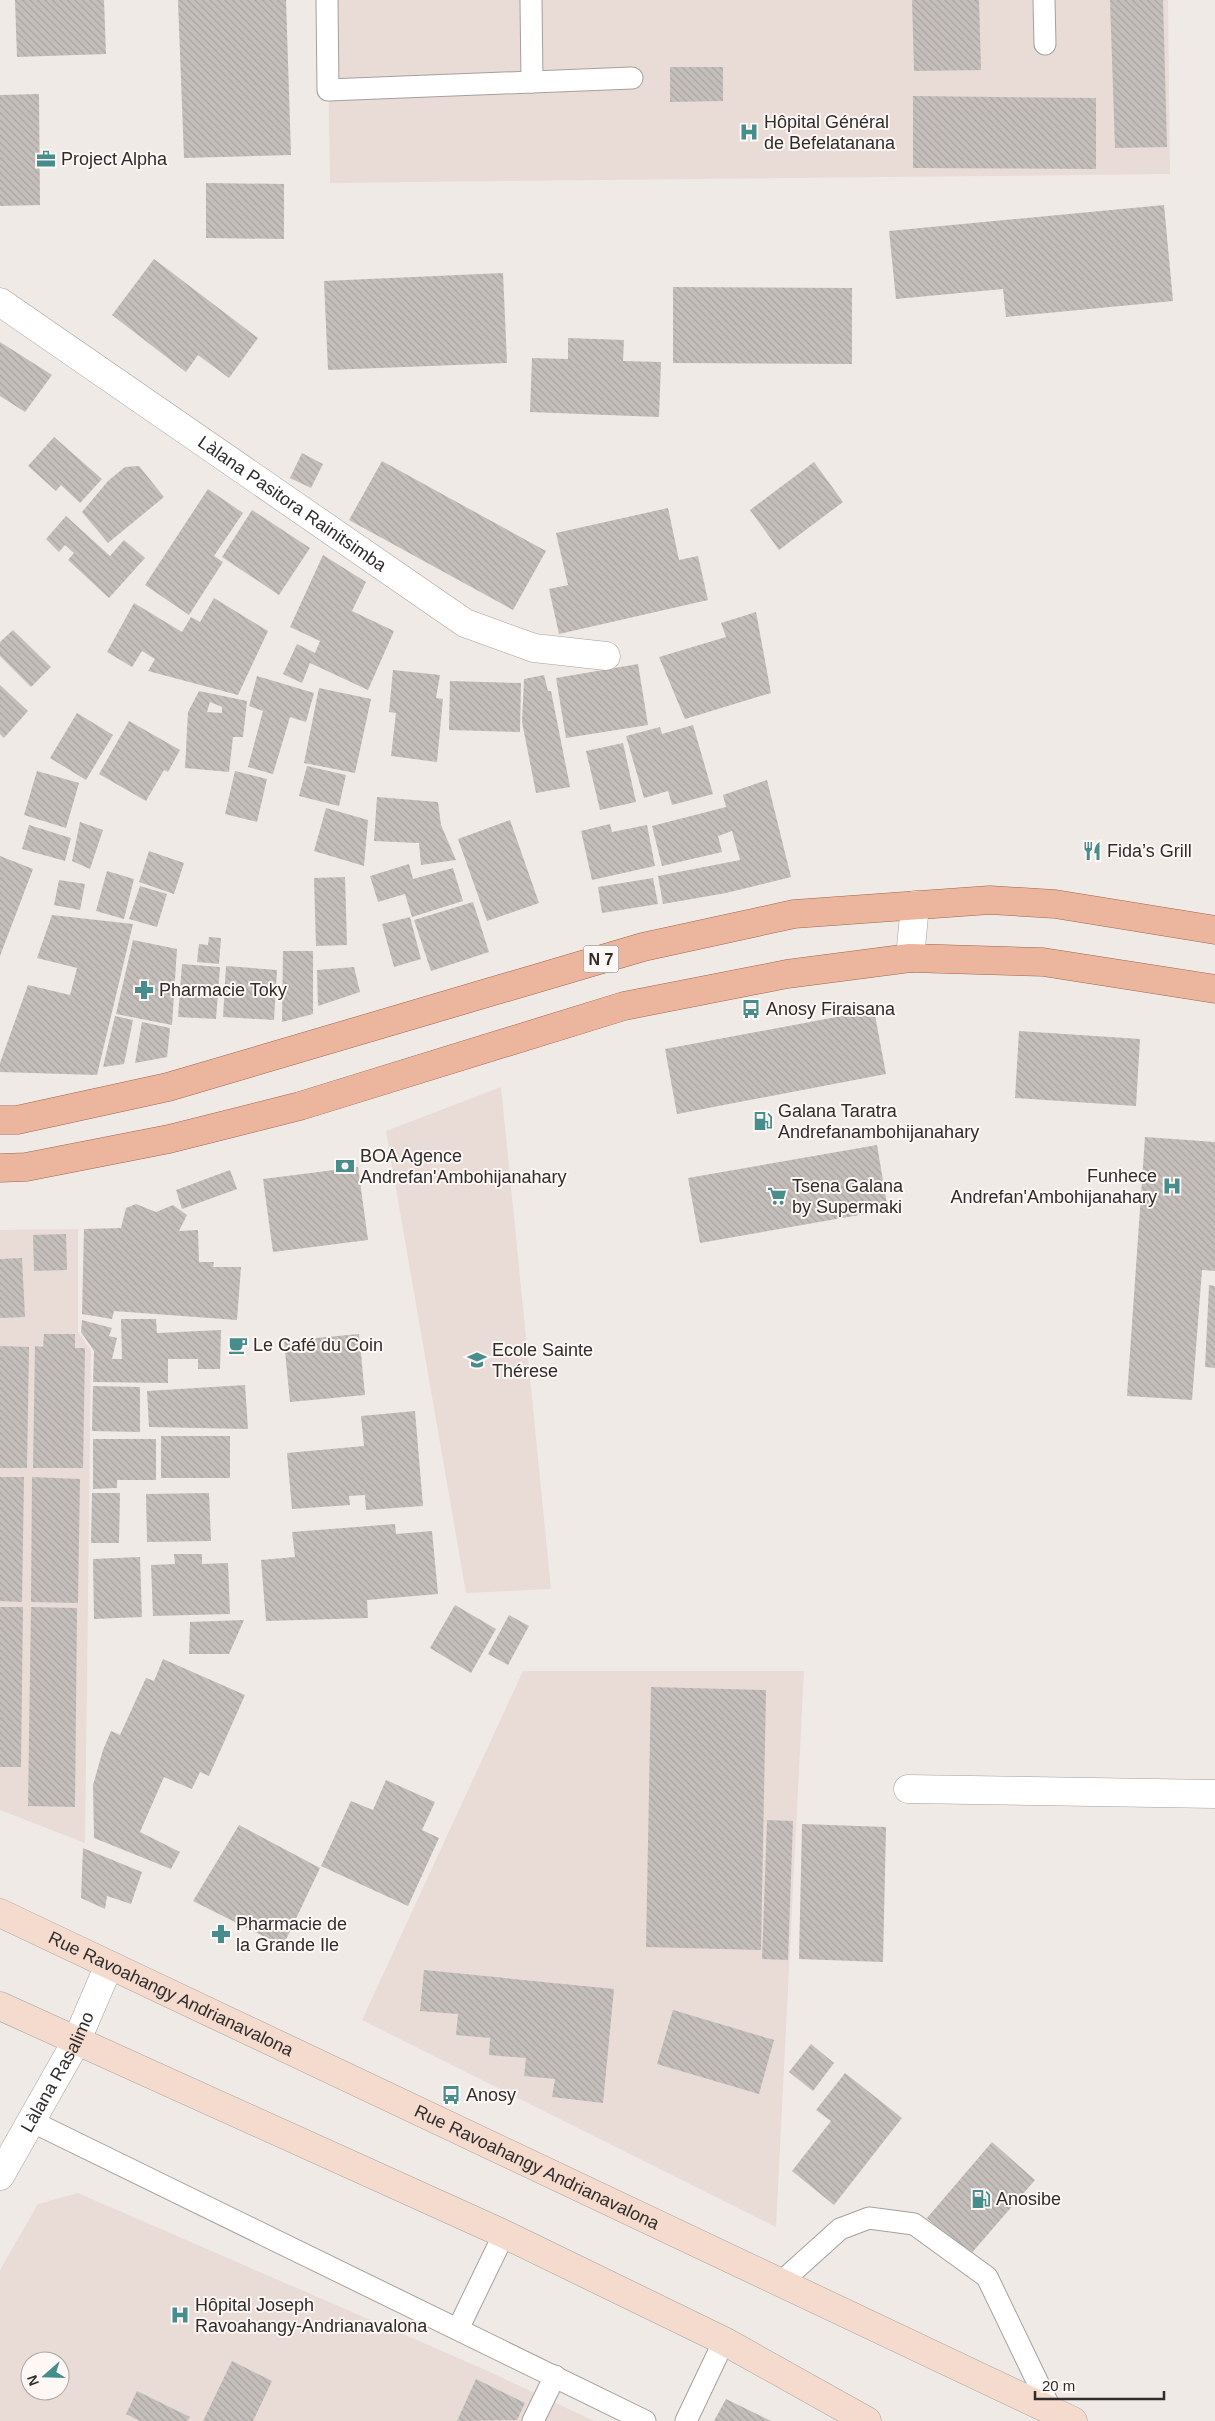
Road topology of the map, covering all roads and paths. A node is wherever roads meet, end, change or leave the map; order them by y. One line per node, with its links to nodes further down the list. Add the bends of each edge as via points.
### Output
1 (327, 0): 6 (lane, via 328,90)
2 (531, 0): 6 (lane)
3 (1044, 0): 4 (lane)
4 (1045, 44)
5 (632, 78): 6 (lane)
6 (532, 82)
7 (0, 302): 8 (street, Làlana Pasitora Rainitsimba, via 465,623 534,648)
8 (606, 656)
9 (915, 905): 10 (main road, N 7, via 990,900 1055,904); 11 (street); 13 (main road, N 7, via 794,914 643,947 168,1087 17,1120)
10 (1215, 930)
11 (910, 958): 12 (main road, via 1043,962); 14 (main road, via 787,974 624,1006 300,1106 169,1139 26,1167)
12 (1215, 989)
13 (0, 1120)
14 (0, 1168)
15 (908, 1788): 16 (street)
16 (1215, 1794)
17 (0, 1913): 18 (main road, Rue Ravoahangy Andrianavalona)
18 (110, 1965): 20 (street, Làlana Rasalimo); 24 (main road, Rue Ravoahangy Andrianavalona)
19 (0, 2006): 20 (main road)
20 (76, 2042): 21 (street, Làlana Rasalimo); 23 (main road)
21 (31, 2121): 22 (street, Làlana Rasalimo); 25 (lane)
22 (0, 2176)
23 (504, 2234): 25 (lane); 26 (main road)
24 (780, 2283): 28 (main road, Rue Ravoahangy Andrianavalona); 28 (lane, via 840,2229 869,2218 914,2224 987,2277)
25 (458, 2329): 27 (lane)
26 (724, 2341): 31 (lane); 32 (main road)
27 (555, 2376): 29 (lane); 30 (lane)
28 (1062, 2416)
29 (533, 2421)
30 (645, 2421)
31 (686, 2421)
32 (866, 2421)

